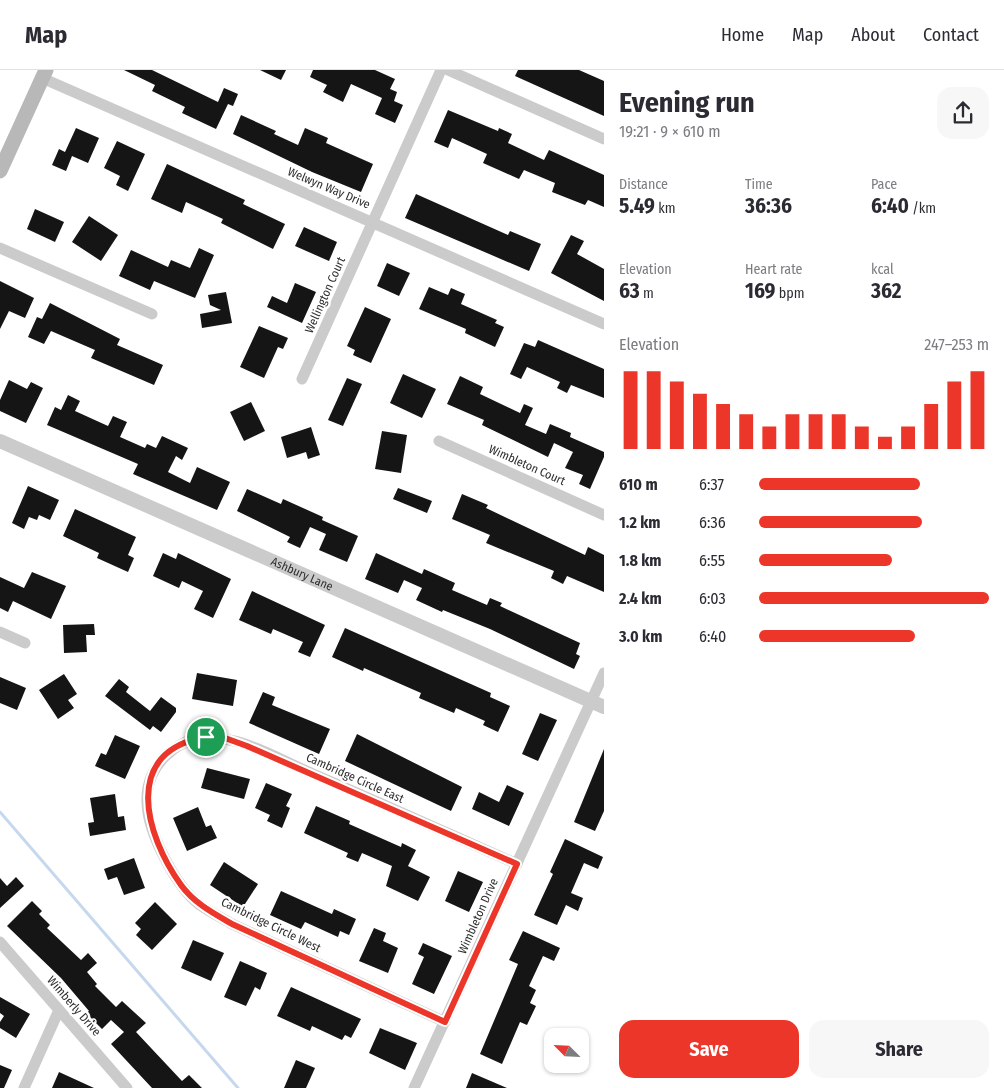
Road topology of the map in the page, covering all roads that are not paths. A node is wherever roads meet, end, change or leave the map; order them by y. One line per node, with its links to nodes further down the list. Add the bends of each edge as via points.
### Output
1 (441, 70): 6 (street, Wellington Court)
2 (448, 70): 4 (street)
3 (44, 74): 5 (main road); 6 (street, Welwyn Way Drive)
4 (604, 139)
5 (0, 171)
6 (373, 222): 9 (street, Welwyn Way Drive); 10 (street, Wellington Court)
7 (0, 248): 8 (street)
8 (152, 314)
9 (604, 324)
10 (302, 379)
11 (0, 441): 17 (street, Ashbury Lane)
12 (439, 441): 13 (street, Wimbleton Court)
13 (604, 514)
14 (0, 632): 15 (street)
15 (25, 643)
16 (604, 673): 17 (street, Wimbleton Drive)
17 (598, 704): 19 (street, Wimbleton Drive)
18 (178, 745): 19 (street, Cambridge Circle East, via 192,739 225,738); 22 (street, Cambridge Circle West, via 155,769 149,781 146,802 166,859 182,886 199,904 232,924)
19 (517, 864): 22 (street, Wimbleton Drive)
20 (0, 942): 21 (street, Wimberly Drive)
21 (59, 1010): 23 (street); 24 (street, Wimberly Drive)
22 (445, 1022): 25 (street, Wimbleton Drive)
23 (24, 1088)
24 (127, 1088)
25 (414, 1088)

